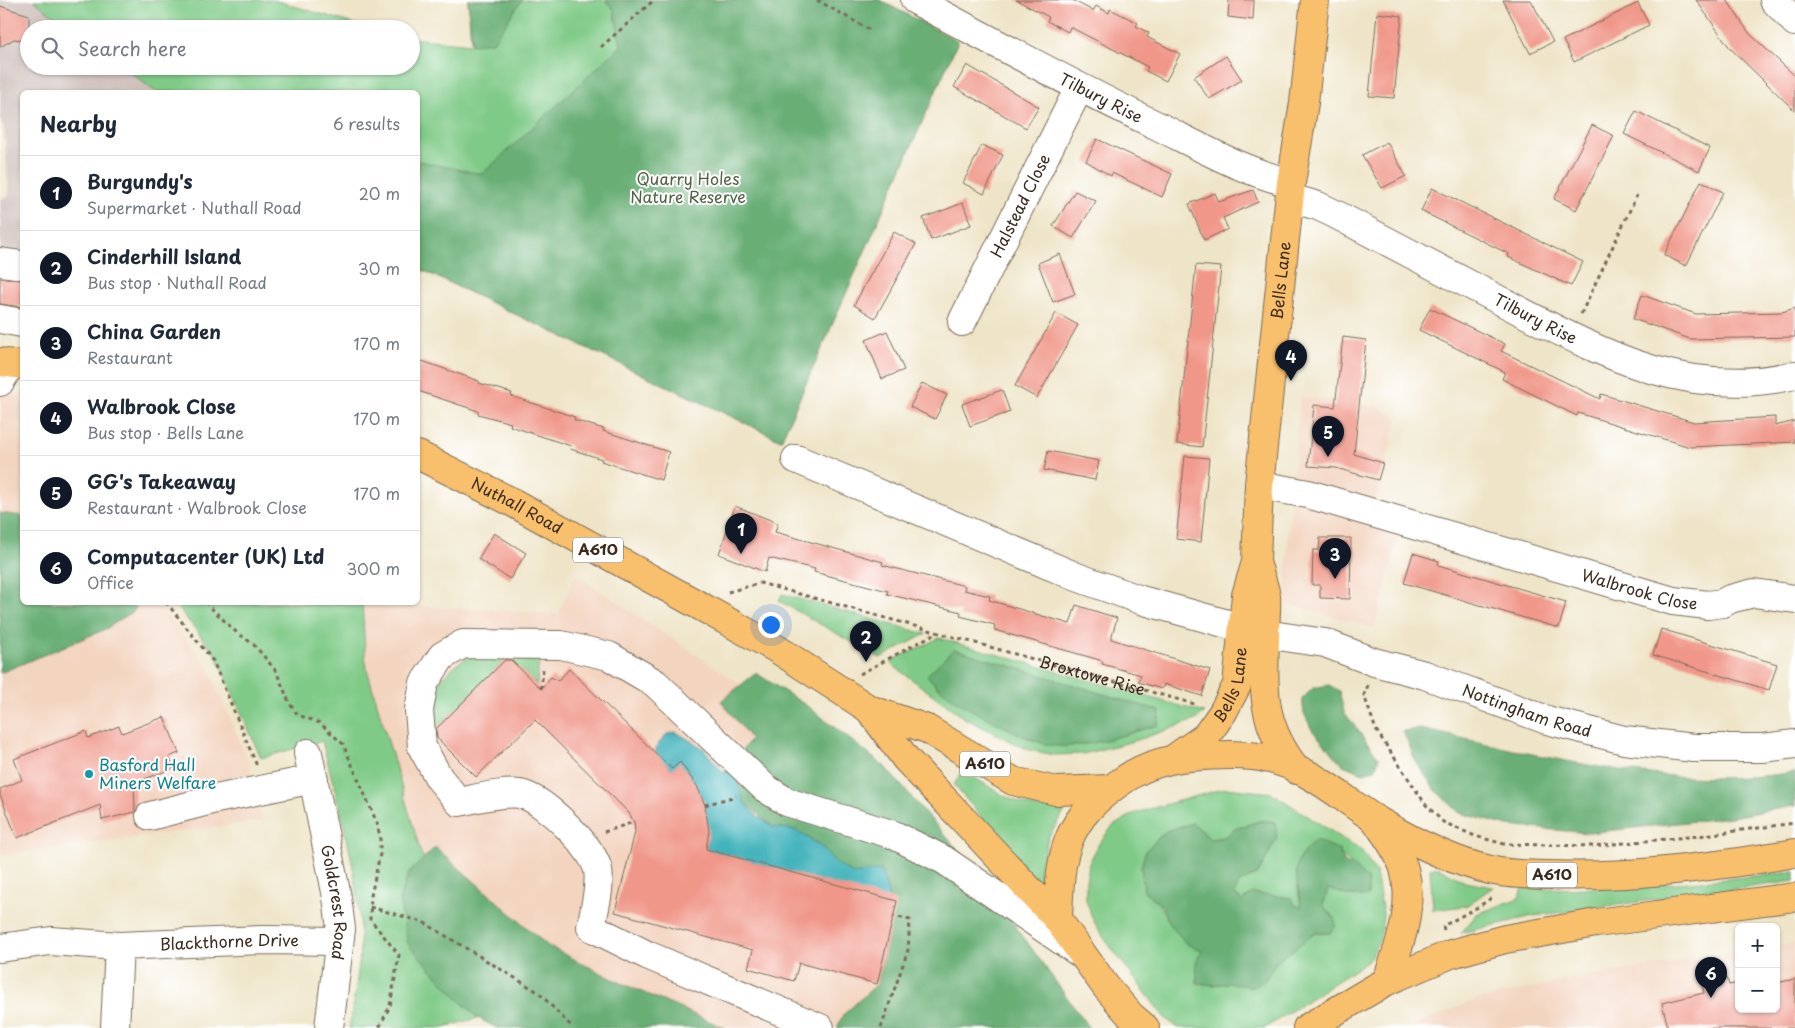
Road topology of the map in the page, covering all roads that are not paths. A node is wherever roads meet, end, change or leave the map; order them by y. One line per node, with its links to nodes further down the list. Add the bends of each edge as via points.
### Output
1 (915, 0): 5 (street, Tilbury Rise)
2 (1315, 0): 6 (main road, Bells Lane)
3 (1774, 0): 4 (street)
4 (1795, 22)
5 (1079, 88): 6 (street, Tilbury Rise); 10 (street, Halstead Close)
6 (1291, 190): 12 (street, Tilbury Rise, via 1570,337 1624,362 1695,381 1752,382); 15 (main road, Bells Lane)
7 (0, 262): 8 (street)
8 (20, 265)
9 (0, 319): 11 (street)
10 (962, 322)
11 (20, 323)
12 (1795, 376)
13 (420, 456): 18 (main road, Nuthall Road / A610, via 510,501 777,649)
14 (796, 459): 17 (street, via 1077,578 1141,600)
15 (1259, 484): 16 (street, Walbrook Close, via 1308,494 1673,601 1708,605 1754,593); 17 (main road, Bells Lane, via 1256,562 1266,596)
16 (1795, 599)
17 (1253, 631): 19 (street, Nottingham Road, via 1325,642 1374,662 1425,675 1547,720 1624,740 1694,748 1763,748); 21 (main road, Bells Lane, via 1237,686 1223,712 1206,736); 22 (main road, Bells Lane, via 1268,718 1284,754)
18 (869, 709): 24 (main road, A610, via 927,729 1013,780 1056,791); 29 (main road, A610, via 906,759)
19 (1795, 744)
20 (308, 753): 23 (street, Goldcrest Road)
21 (1176, 757): 22 (main road, A610, via 1238,755 1266,758); 24 (main road, A610, via 1134,773)
22 (1297, 770): 26 (main road, A610, via 1336,790)
23 (314, 779): 25 (street); 30 (street, Goldcrest Road, via 337,896)
24 (1109, 789): 29 (main road, A610, via 1085,811 1069,835 1059,878)
25 (150, 816)
26 (1374, 818): 27 (main road, A610, via 1467,864 1504,873 1573,876 1654,872); 34 (main road, A610, via 1404,869 1407,893 1407,918)
27 (1795, 853)
28 (1795, 897): 34 (main road, via 1596,923 1505,939 1451,954)
29 (1058, 920): 33 (main road, A610)
30 (339, 941): 31 (street, Blackthorne Drive, via 263,940); 37 (street, Goldcrest Road)
31 (119, 946): 32 (street, Blackthorne Drive, via 51,941); 36 (street)
32 (0, 948)
33 (1085, 957): 35 (main road, A610); 38 (street, via 936,856 894,835 787,802 765,788 655,683 609,656 561,645 463,644 442,656 424,683 419,710 422,747 439,778 459,802 523,794 545,806 579,839 598,868 599,884 591,928)
34 (1387, 981): 39 (main road)
35 (1138, 1024)
36 (114, 1028)
37 (330, 1028)
38 (820, 1028)
39 (1307, 1028)

